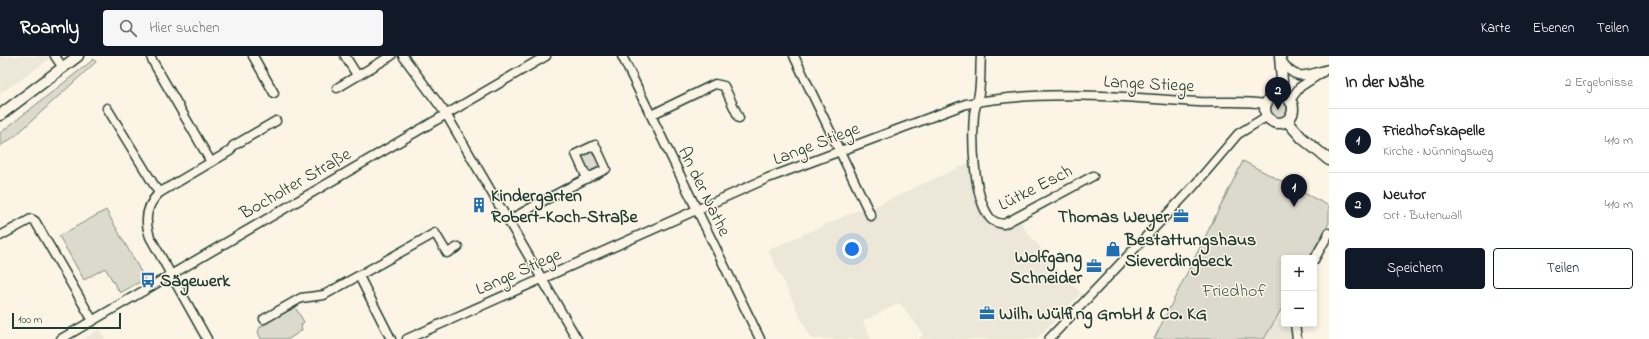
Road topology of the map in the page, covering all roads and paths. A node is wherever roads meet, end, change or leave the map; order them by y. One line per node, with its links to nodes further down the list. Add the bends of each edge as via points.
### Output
1 (56, 56): 13 (street)
2 (78, 56): 13 (main road)
3 (253, 56): 17 (street)
4 (345, 56): 15 (street)
5 (391, 56): 15 (street)
6 (403, 56): 23 (street)
7 (546, 56): 23 (street, Bocholter Straße)
8 (622, 56): 25 (street, An der Nathe)
9 (794, 56): 30 (street)
10 (981, 56): 20 (street, Lütke Esch)
11 (1281, 58): 14 (street, via 1287,70 1297,75); 18 (main road)
12 (152, 60): 32 (street)
13 (63, 68): 24 (main road)
14 (1328, 69): 19 (street, via 1300,87)
15 (357, 75): 16 (street)
16 (337, 88)
17 (274, 93)
18 (1281, 95): 19 (main road); 21 (main road, via 1271,97)
19 (1290, 100): 29 (main road, via 1293,109)
20 (977, 102): 21 (street, Lange Stiege, via 1079,96); 30 (street, Lange Stiege); 33 (street, Lütke Esch, via 974,112 973,146 976,182 990,218 996,223 1004,224)
21 (1265, 104): 26 (main road)
22 (107, 108): 35 (street)
23 (446, 114): 38 (street); 43 (street, Bocholter Straße)
24 (0, 115)
25 (650, 115): 27 (street, via 715,84 724,86); 36 (street, An der Nathe)
26 (1266, 117): 29 (main road, via 1274,123); 49 (street, via 1238,134)
27 (739, 118)
28 (276, 121): 32 (street)
29 (1287, 121): 31 (main road, via 1302,138)
30 (840, 151): 36 (street, Lange Stiege, via 768,178); 37 (street)
31 (1329, 160)
32 (211, 162): 35 (street)
33 (1093, 176)
34 (587, 178): 38 (street)
35 (159, 192): 43 (street, via 148,208 147,229)
36 (697, 210): 45 (street, Lange Stiege); 55 (street, An der Nathe)
37 (871, 216)
38 (508, 221): 45 (street)
39 (1329, 233): 42 (street)
40 (0, 236): 47 (street, via 31,219 35,221)
41 (458, 247): 44 (street, via 447,253 435,233)
42 (1317, 255)
43 (171, 276): 47 (street, Bocholter Straße); 51 (street)
44 (359, 276): 46 (street, via 324,295 301,298); 52 (street)
45 (542, 278): 53 (street, Lange Stiege); 54 (street)
46 (264, 319)
47 (93, 321): 50 (street, Bocholter Straße)
48 (1295, 327): 56 (street)
49 (1051, 338)
50 (61, 339)
51 (207, 339)
52 (391, 339)
53 (406, 339)
54 (577, 339)
55 (760, 339)
56 (1297, 339)

